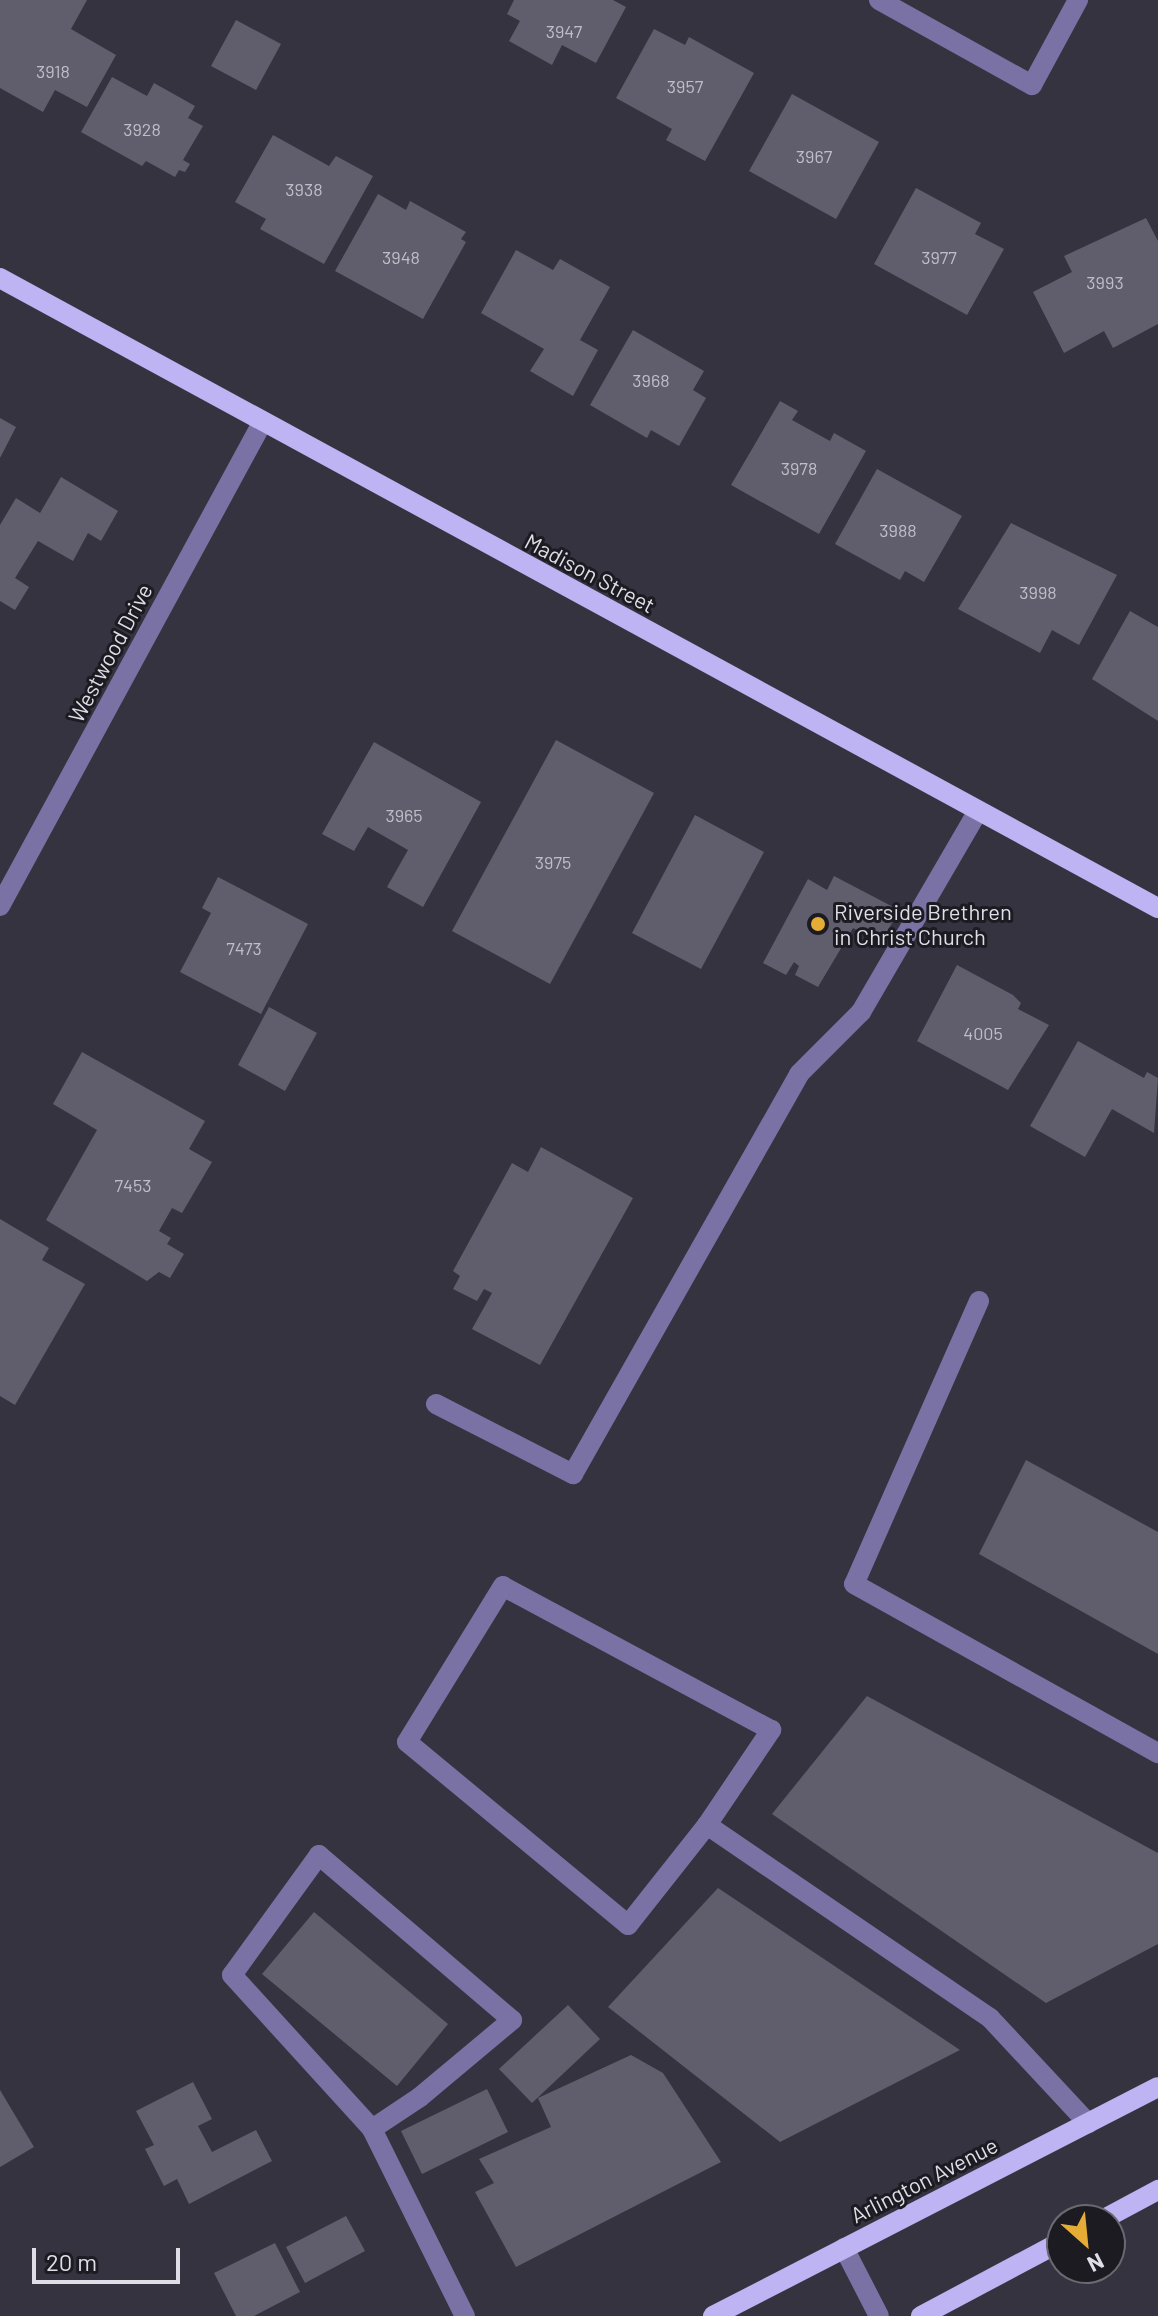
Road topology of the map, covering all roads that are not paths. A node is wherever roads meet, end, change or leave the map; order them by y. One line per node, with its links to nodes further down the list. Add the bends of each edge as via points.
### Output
1 (879, 0): 2 (street, via 1032,85)
2 (1078, 0)
3 (0, 278): 4 (main road, Madison Street)
4 (262, 423): 5 (main road, Madison Street); 7 (street, Westwood Drive)
5 (978, 811): 6 (main road, Madison Street); 9 (street, via 861,1012 799,1074 573,1474)
6 (1156, 904)
7 (0, 906)
8 (979, 1301): 10 (street, via 854,1584)
9 (436, 1404)
10 (1158, 1753)
11 (707, 1825): 11 (street, via 628,1925 407,1742 503,1586 771,1730); 13 (street, via 990,2018)
12 (1158, 2087): 13 (main road, Arlington Avenue)
13 (1088, 2123): 17 (main road, Arlington Avenue)
14 (372, 2129): 14 (street, via 232,1975 319,1855 512,2020 420,2097); 19 (street)
15 (1158, 2190): 16 (main road)
16 (1126, 2207)
17 (844, 2248): 20 (main road, Arlington Avenue); 21 (street)
18 (1046, 2250): 22 (main road)
19 (465, 2316)
20 (713, 2316)
21 (879, 2316)
22 (921, 2316)

